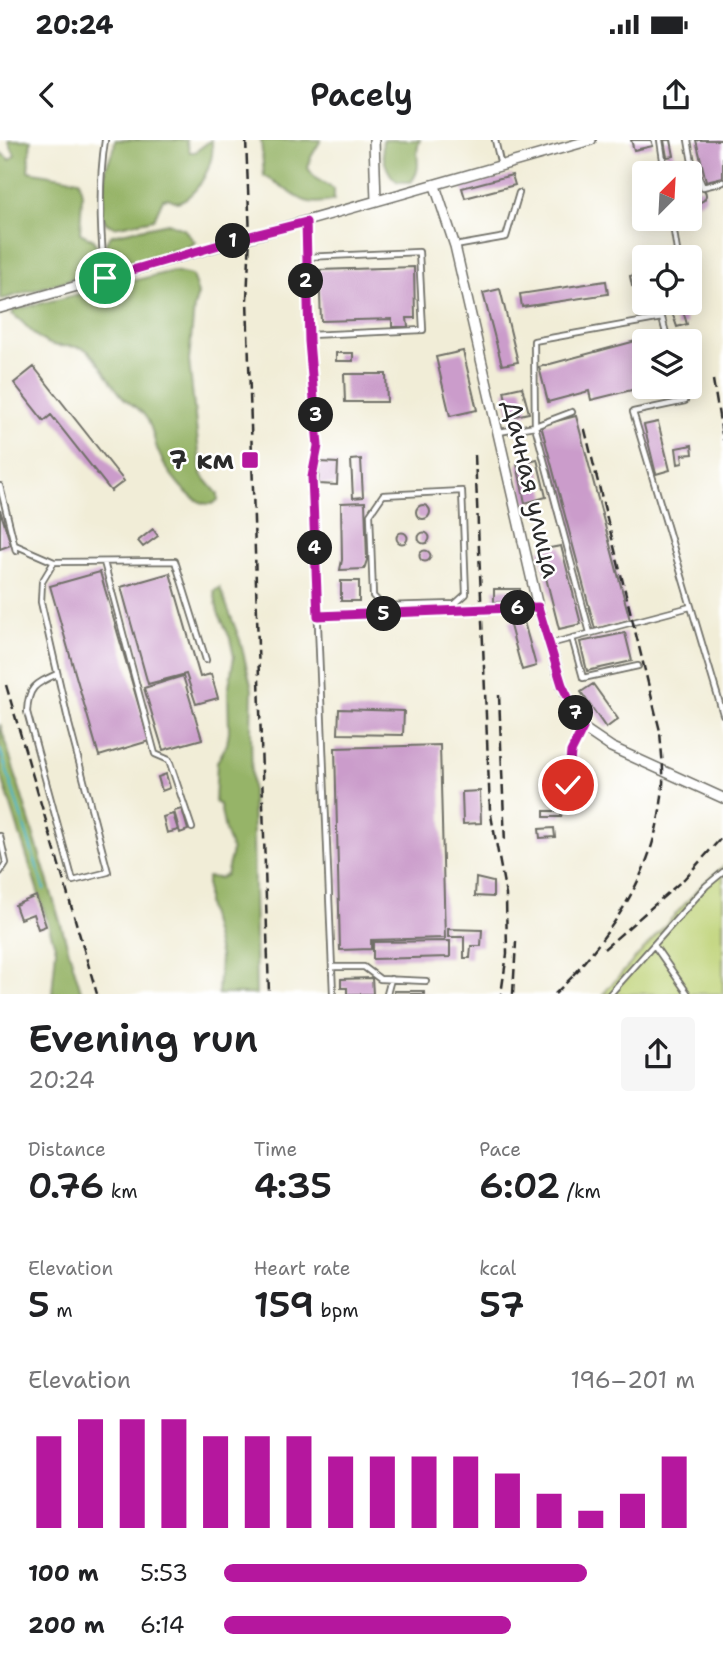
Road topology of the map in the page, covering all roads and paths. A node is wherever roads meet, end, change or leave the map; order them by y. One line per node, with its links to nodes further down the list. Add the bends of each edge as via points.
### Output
1 (105, 140): 16 (lane, via 100,212)
2 (374, 140): 12 (street)
3 (495, 140): 8 (lane)
4 (591, 140): 8 (street)
5 (660, 140): 7 (lane)
6 (688, 140): 9 (lane, via 703,187)
7 (663, 161)
8 (501, 166): 10 (street)
9 (723, 182)
10 (435, 186): 12 (street); 14 (street, Дачная улица)
11 (519, 193): 14 (lane, via 506,237)
12 (376, 201): 13 (street)
13 (306, 222): 15 (lane); 16 (street)
14 (455, 246): 23 (street, Дачная улица)
15 (306, 257): 19 (lane); 19 (lane, via 419,252 423,330)
16 (105, 278): 17 (street)
17 (0, 308)
18 (665, 329): 22 (lane, via 662,318 534,341)
19 (309, 335): 32 (lane, via 318,446 312,477)
20 (684, 399): 31 (lane, via 633,412)
21 (572, 412): 22 (lane)
22 (535, 426): 23 (lane); 33 (lane)
23 (498, 432): 30 (street, Дачная улица)
24 (0, 486): 25 (lane)
25 (15, 545): 26 (lane); 27 (lane)
26 (16, 551)
27 (54, 562): 28 (lane); 38 (lane, via 42,582 41,602)
28 (104, 562): 36 (lane, via 175,561); 43 (lane, via 155,754 169,761)
29 (455, 604): 29 (lane, via 383,606 373,596 370,514 383,495 462,491 466,594)
30 (538, 607): 32 (lane); 35 (street, Дачная улица)
31 (690, 607): 33 (lane); 39 (lane)
32 (318, 616): 48 (lane)
33 (590, 634): 34 (lane)
34 (572, 638): 35 (lane); 37 (lane, via 583,678)
35 (550, 644): 40 (street, Дачная улица, via 562,685)
36 (206, 660)
37 (638, 666)
38 (57, 674): 38 (lane, via 108,872 74,881 27,712 28,695 38,682)
39 (723, 714)
40 (583, 728): 41 (lane, via 571,752); 42 (street, via 611,747)
41 (568, 785)
42 (722, 795)
43 (192, 828)
44 (0, 836): 45 (lane, via 6,863)
45 (0, 872)
46 (723, 872): 47 (lane)
47 (654, 945): 53 (lane); 54 (lane)
48 (332, 967): 49 (lane, via 364,967 380,979); 51 (lane)
49 (391, 979): 50 (lane); 52 (lane)
50 (426, 981)
51 (333, 994)
52 (387, 994)
53 (610, 994)
54 (688, 994)

